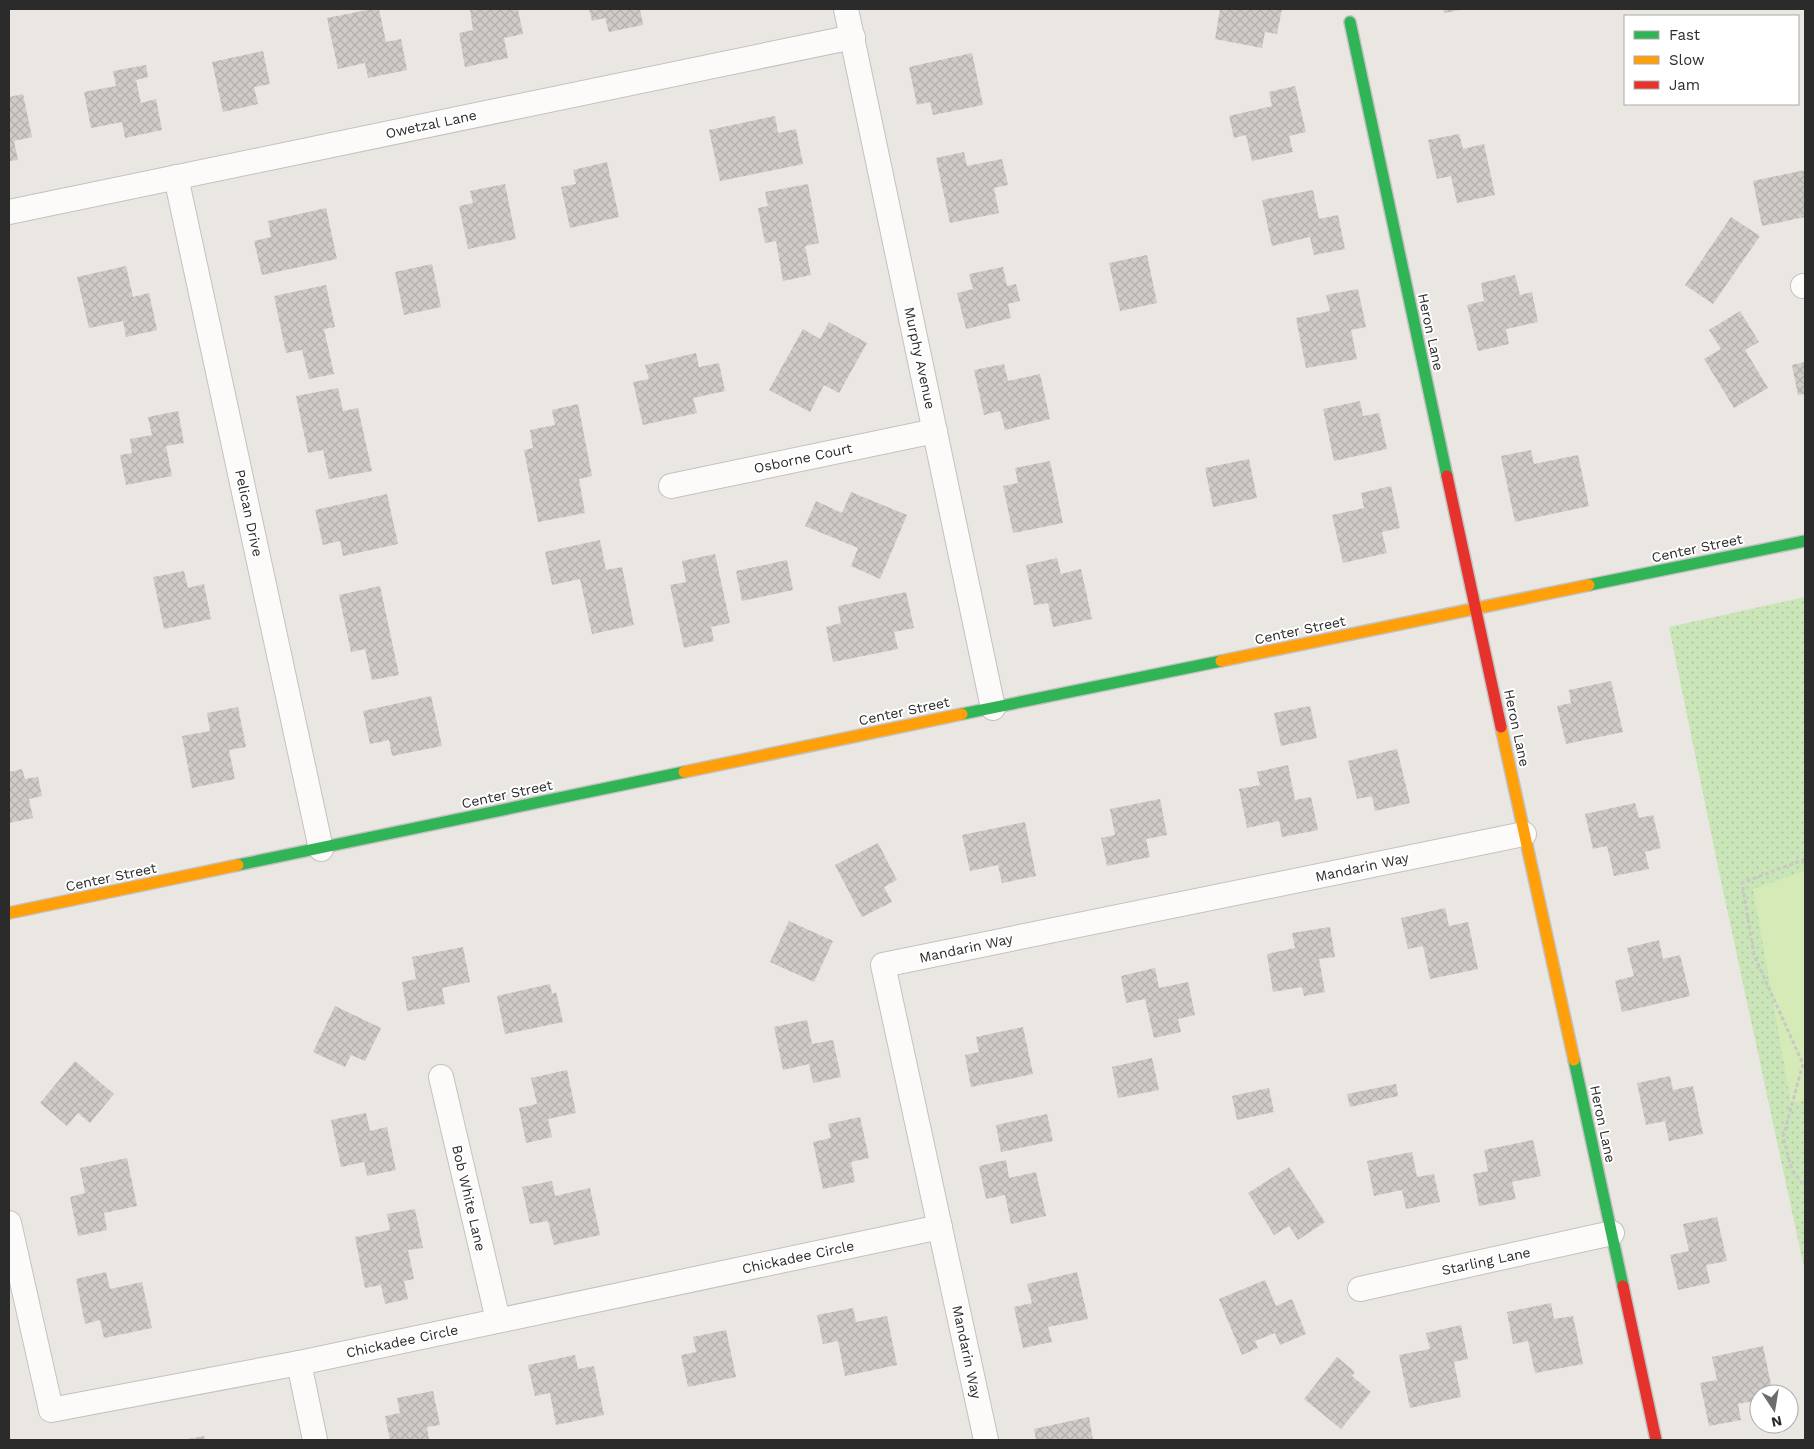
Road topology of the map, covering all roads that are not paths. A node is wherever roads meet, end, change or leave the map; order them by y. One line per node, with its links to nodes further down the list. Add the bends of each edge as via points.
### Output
1 (846, 9): 3 (street, Murphy Avenue)
2 (1350, 22): 9 (main road, Heron Lane)
3 (853, 37): 4 (street, Owetzal Lane); 6 (street, Murphy Avenue)
4 (176, 177): 5 (street, Owetzal Lane); 12 (street, Pelican Drive)
5 (9, 212)
6 (935, 431): 7 (street, Osborne Court); 10 (street, Murphy Avenue)
7 (672, 486)
8 (1805, 541): 9 (main road, Center Street)
9 (1475, 609): 10 (main road, Center Street); 11 (main road, Heron Lane)
10 (993, 708): 12 (main road, Center Street)
11 (1524, 834): 16 (street, Mandarin Way, via 883,965); 17 (main road, Heron Lane)
12 (321, 848): 13 (main road, Center Street)
13 (9, 913)
14 (441, 1077): 19 (street, Bob White Lane)
15 (9, 1223): 20 (street, Chickadee Circle, via 51,1410)
16 (940, 1227): 19 (street, Chickadee Circle); 22 (street, Mandarin Way)
17 (1612, 1233): 18 (street, Starling Lane); 23 (main road, Heron Lane)
18 (1360, 1289)
19 (498, 1320): 20 (street, Chickadee Circle)
20 (300, 1363): 21 (street)
21 (316, 1440)
22 (986, 1440)
23 (1656, 1440)

